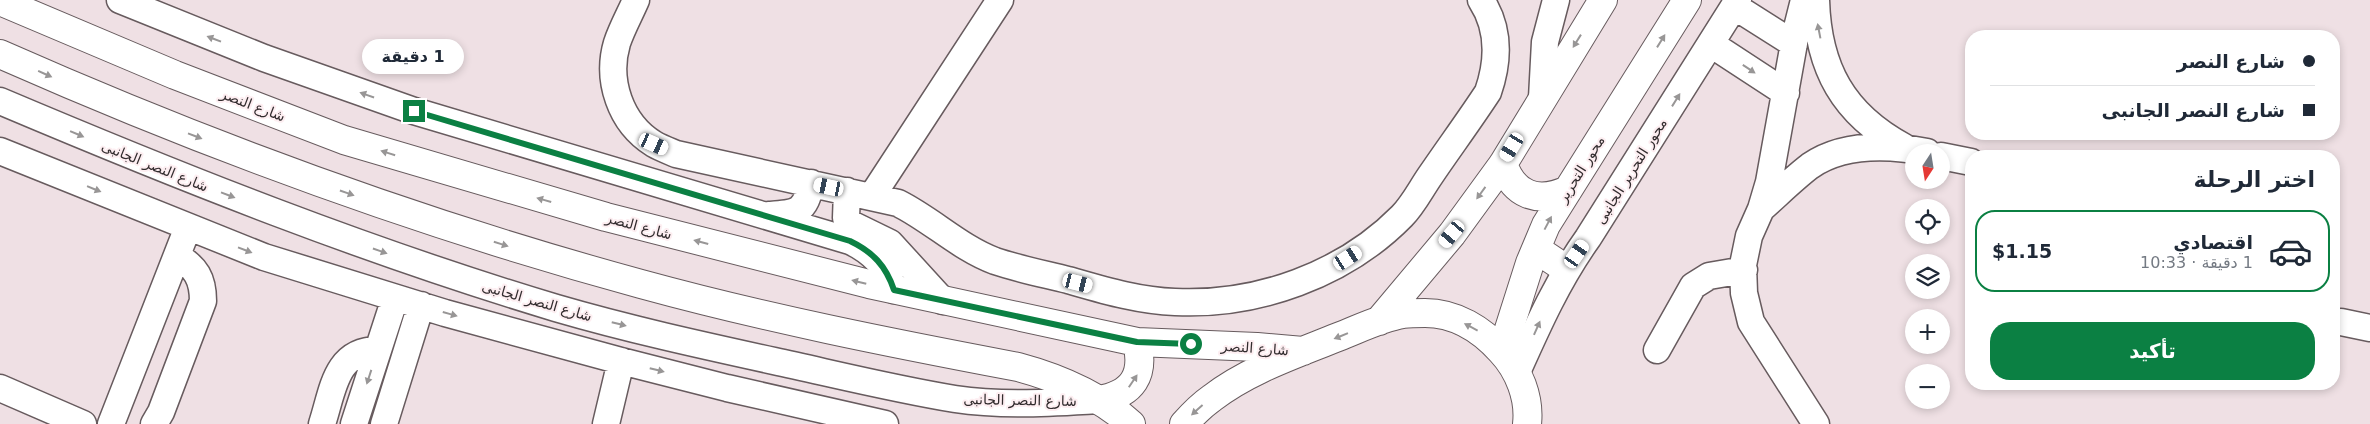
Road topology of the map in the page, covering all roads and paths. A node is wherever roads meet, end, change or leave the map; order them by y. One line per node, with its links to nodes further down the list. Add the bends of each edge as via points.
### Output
1 (0, 0): 39 (main road, شارع النصر, one-way to 1, via 606,217 344,140 175,75)
2 (120, 0): 33 (street, one-way to 2, via 414,111 264,58)
3 (636, 0): 29 (street, via 617,42 613,65 618,96 636,130 654,144 676,154)
4 (1000, 0): 31 (street)
5 (1481, 0): 31 (street, via 1494,26 1497,49 1496,71 1488,92 1402,215 1371,242 1336,265 1300,282 1258,295 1217,302 1133,297 995,260 969,248 898,203)
6 (1556, 0): 17 (street, via 1545,42)
7 (1603, 0): 17 (main road, one-way to 17)
8 (1687, 0): 30 (main road, محور التحرير, one-way to 8)
9 (1804, 0): 13 (street)
10 (1816, 0): 15 (street, one-way to 10, via 1817,26)
11 (1736, 3): 12 (street, محور التحرير الجانبى); 13 (street)
12 (1711, 44): 16 (street, one-way to 16); 37 (street, محور التحرير الجانبى, one-way to 12)
13 (1793, 53): 15 (street, via 1799,57 1819,58); 16 (street)
14 (0, 54): 53 (main road, one-way to 53, via 231,151 438,224 616,277 750,312 858,337 1018,366 1069,384)
15 (1826, 66): 19 (street)
16 (1786, 94): 21 (street)
17 (1542, 98): 27 (main road)
18 (0, 102): 53 (street, شارع النصر الجانبى, one-way to 53, via 331,234 444,274 559,309 757,357 957,399 1042,403)
19 (1856, 113): 20 (street, via 1880,134); 24 (street, via 1856,130 1849,145)
20 (1905, 145)
21 (1776, 148): 28 (street, via 1798,164); 32 (street)
22 (1905, 149): 24 (street, via 1870,147)
23 (0, 151): 34 (street, one-way to 34)
24 (1835, 154): 28 (street)
25 (1950, 158): 26 (street)
26 (1965, 161)
27 (1503, 164): 30 (main road, via 1516,187 1528,194 1555,196); 43 (main road, one-way to 43, via 1452,234)
28 (1811, 165): 32 (street)
29 (811, 183): 31 (street); 33 (street, via 803,208)
30 (1568, 190): 35 (main road, محور التحرير, one-way to 30, via 1546,225)
31 (859, 193): 41 (street, via 846,218 849,223 890,243)
32 (1761, 209): 38 (street, via 1749,236)
33 (765, 216): 39 (street, via 863,247 883,265)
34 (188, 228): 36 (street); 40 (street, one-way to 40, via 264,257)
35 (1536, 249): 37 (main road); 51 (main road, محور التحرير)
36 (177, 256): 58 (street); 59 (street, via 198,274 204,301)
37 (1566, 269): 51 (street, محور التحرير الجانبى, one-way to 37)
38 (1744, 270): 48 (street, via 1709,276 1694,286); 65 (street, via 1744,294 1751,322)
39 (894, 290): 41 (main road, شارع النصر)
40 (395, 298): 42 (street); 47 (street)
41 (942, 300): 46 (main road, شارع النصر)
42 (422, 305): 50 (street, one-way to 50); 55 (street)
43 (1379, 321): 49 (main road, one-way to 49); 51 (main road, one-way to 43, via 1490,339 1451,317 1403,314)
44 (2341, 322): 45 (street)
45 (2370, 328)
46 (1137, 342): 49 (main road, شارع النصر); 53 (main road, one-way to 46, via 1115,397 1129,388 1138,374 1141,358)
47 (378, 350): 54 (street, one-way to 54); 60 (street, via 354,354 345,362)
48 (1657, 350)
49 (1303, 351): 64 (main road, one-way to 64, via 1212,397)
50 (621, 361): 61 (street); 62 (street, one-way to 62)
51 (1509, 362): 56 (main road, via 1522,386)
52 (0, 388): 57 (street)
53 (1098, 400): 63 (main road)
54 (357, 413): 55 (street)
55 (386, 417)
56 (1531, 421)
57 (83, 424)
58 (111, 424)
59 (154, 424)
60 (322, 424)
61 (606, 424)
62 (885, 424)
63 (1130, 424)
64 (1184, 424)
65 (1816, 424)

